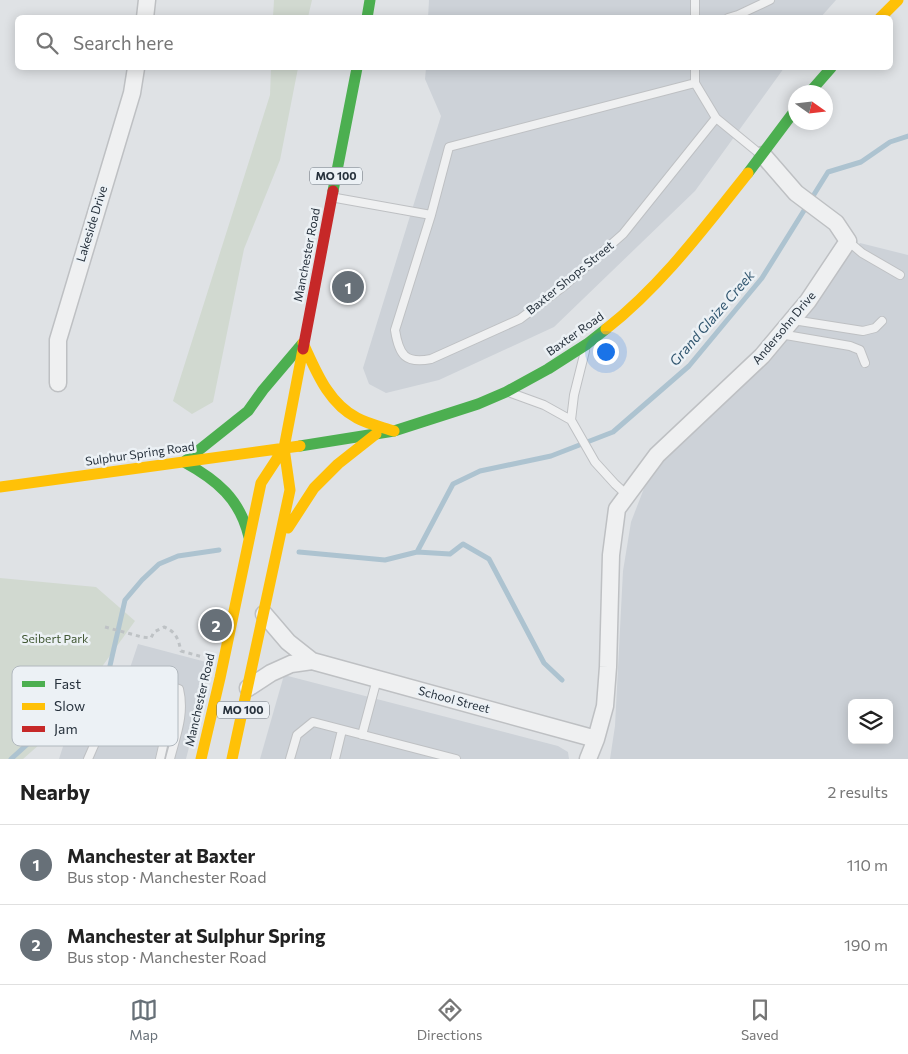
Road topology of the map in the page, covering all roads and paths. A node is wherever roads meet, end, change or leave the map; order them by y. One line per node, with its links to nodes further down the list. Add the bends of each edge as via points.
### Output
1 (148, 0): 6 (street)
2 (370, 0): 7 (main road)
3 (695, 0): 8 (lane)
4 (770, 0): 9 (lane)
5 (898, 0): 10 (main road)
6 (146, 15)
7 (368, 15)
8 (695, 15)
9 (738, 15)
10 (883, 15)
11 (136, 70): 30 (street, Lakeside Drive, via 132,93 58,340)
12 (357, 70): 20 (main road, Manchester Road / MO 100)
13 (695, 70): 15 (lane)
14 (829, 70): 16 (main road)
15 (695, 83): 17 (lane); 21 (lane, via 449,147)
16 (816, 85)
17 (716, 118): 19 (lane); 21 (lane, Baxter Shops Street, via 623,234 564,286 520,319 431,359 417,362 405,358 398,346 396,330)
18 (788, 120): 19 (main road, Baxter Road)
19 (762, 155): 22 (street, via 796,193 836,223); 28 (main road, Baxter Road, via 667,273 625,314)
20 (332, 197): 21 (lane); 27 (main road, Manchester Road / MO 100)
21 (430, 215)
22 (848, 241): 23 (lane, via 862,254); 24 (street, Andersohn Drive)
23 (900, 275)
24 (792, 320): 25 (lane, via 863,331 875,328); 26 (street, Andersohn Drive)
25 (882, 321)
26 (780, 334): 29 (lane, via 850,346 860,350); 38 (street, Andersohn Drive, via 739,380 657,455)
27 (303, 343): 33 (main road, via 332,398 356,418); 35 (main road, Manchester Road / MO 100); 36 (main road, via 248,411)
28 (587, 344): 31 (main road, Baxter Road); 32 (lane)
29 (866, 363)
30 (58, 383)
31 (506, 392): 32 (lane, via 544,405); 33 (main road, Baxter Road)
32 (571, 420): 38 (lane, via 595,462)
33 (394, 431): 34 (main road, Baxter Road)
34 (376, 434): 35 (main road, Baxter Road); 40 (main road, via 314,488)
35 (284, 448): 36 (main road, Sulphur Spring Road); 39 (main road, Manchester Road / MO 100, via 260,483); 40 (main road, Manchester Road / MO 100, via 290,490)
36 (184, 462): 37 (main road, Sulphur Spring Road); 39 (main road, via 221,487 243,515)
37 (0, 487)
38 (627, 495): 51 (street, Andersohn Drive, via 617,509 613,529 605,706)
39 (249, 537): 58 (main road, Manchester Road / MO 100)
40 (279, 542): 41 (main road, Manchester Road / MO 100)
41 (264, 614): 44 (street, School Street, via 288,642); 46 (main road, Manchester Road / MO 100)
42 (105, 626): 43 (path, via 151,638 154,632 164,627 172,630 181,651)
43 (210, 660)
44 (312, 662): 45 (street, School Street); 46 (street, School Street, via 291,664)
45 (377, 679): 50 (lane); 51 (street, School Street)
46 (248, 688): 59 (main road, Manchester Road / MO 100)
47 (178, 689): 48 (lane, via 182,703)
48 (178, 728)
49 (342, 730): 50 (lane); 60 (lane, via 313,722 297,735); 61 (lane)
50 (362, 735): 62 (lane)
51 (596, 739): 63 (street, Andersohn Drive)
52 (93, 746): 55 (lane)
53 (163, 746): 56 (lane)
54 (173, 746): 57 (lane)
55 (88, 758)
56 (160, 759)
57 (170, 759)
58 (201, 759)
59 (232, 759)
60 (290, 759)
61 (335, 759)
62 (456, 759)
63 (588, 759)

